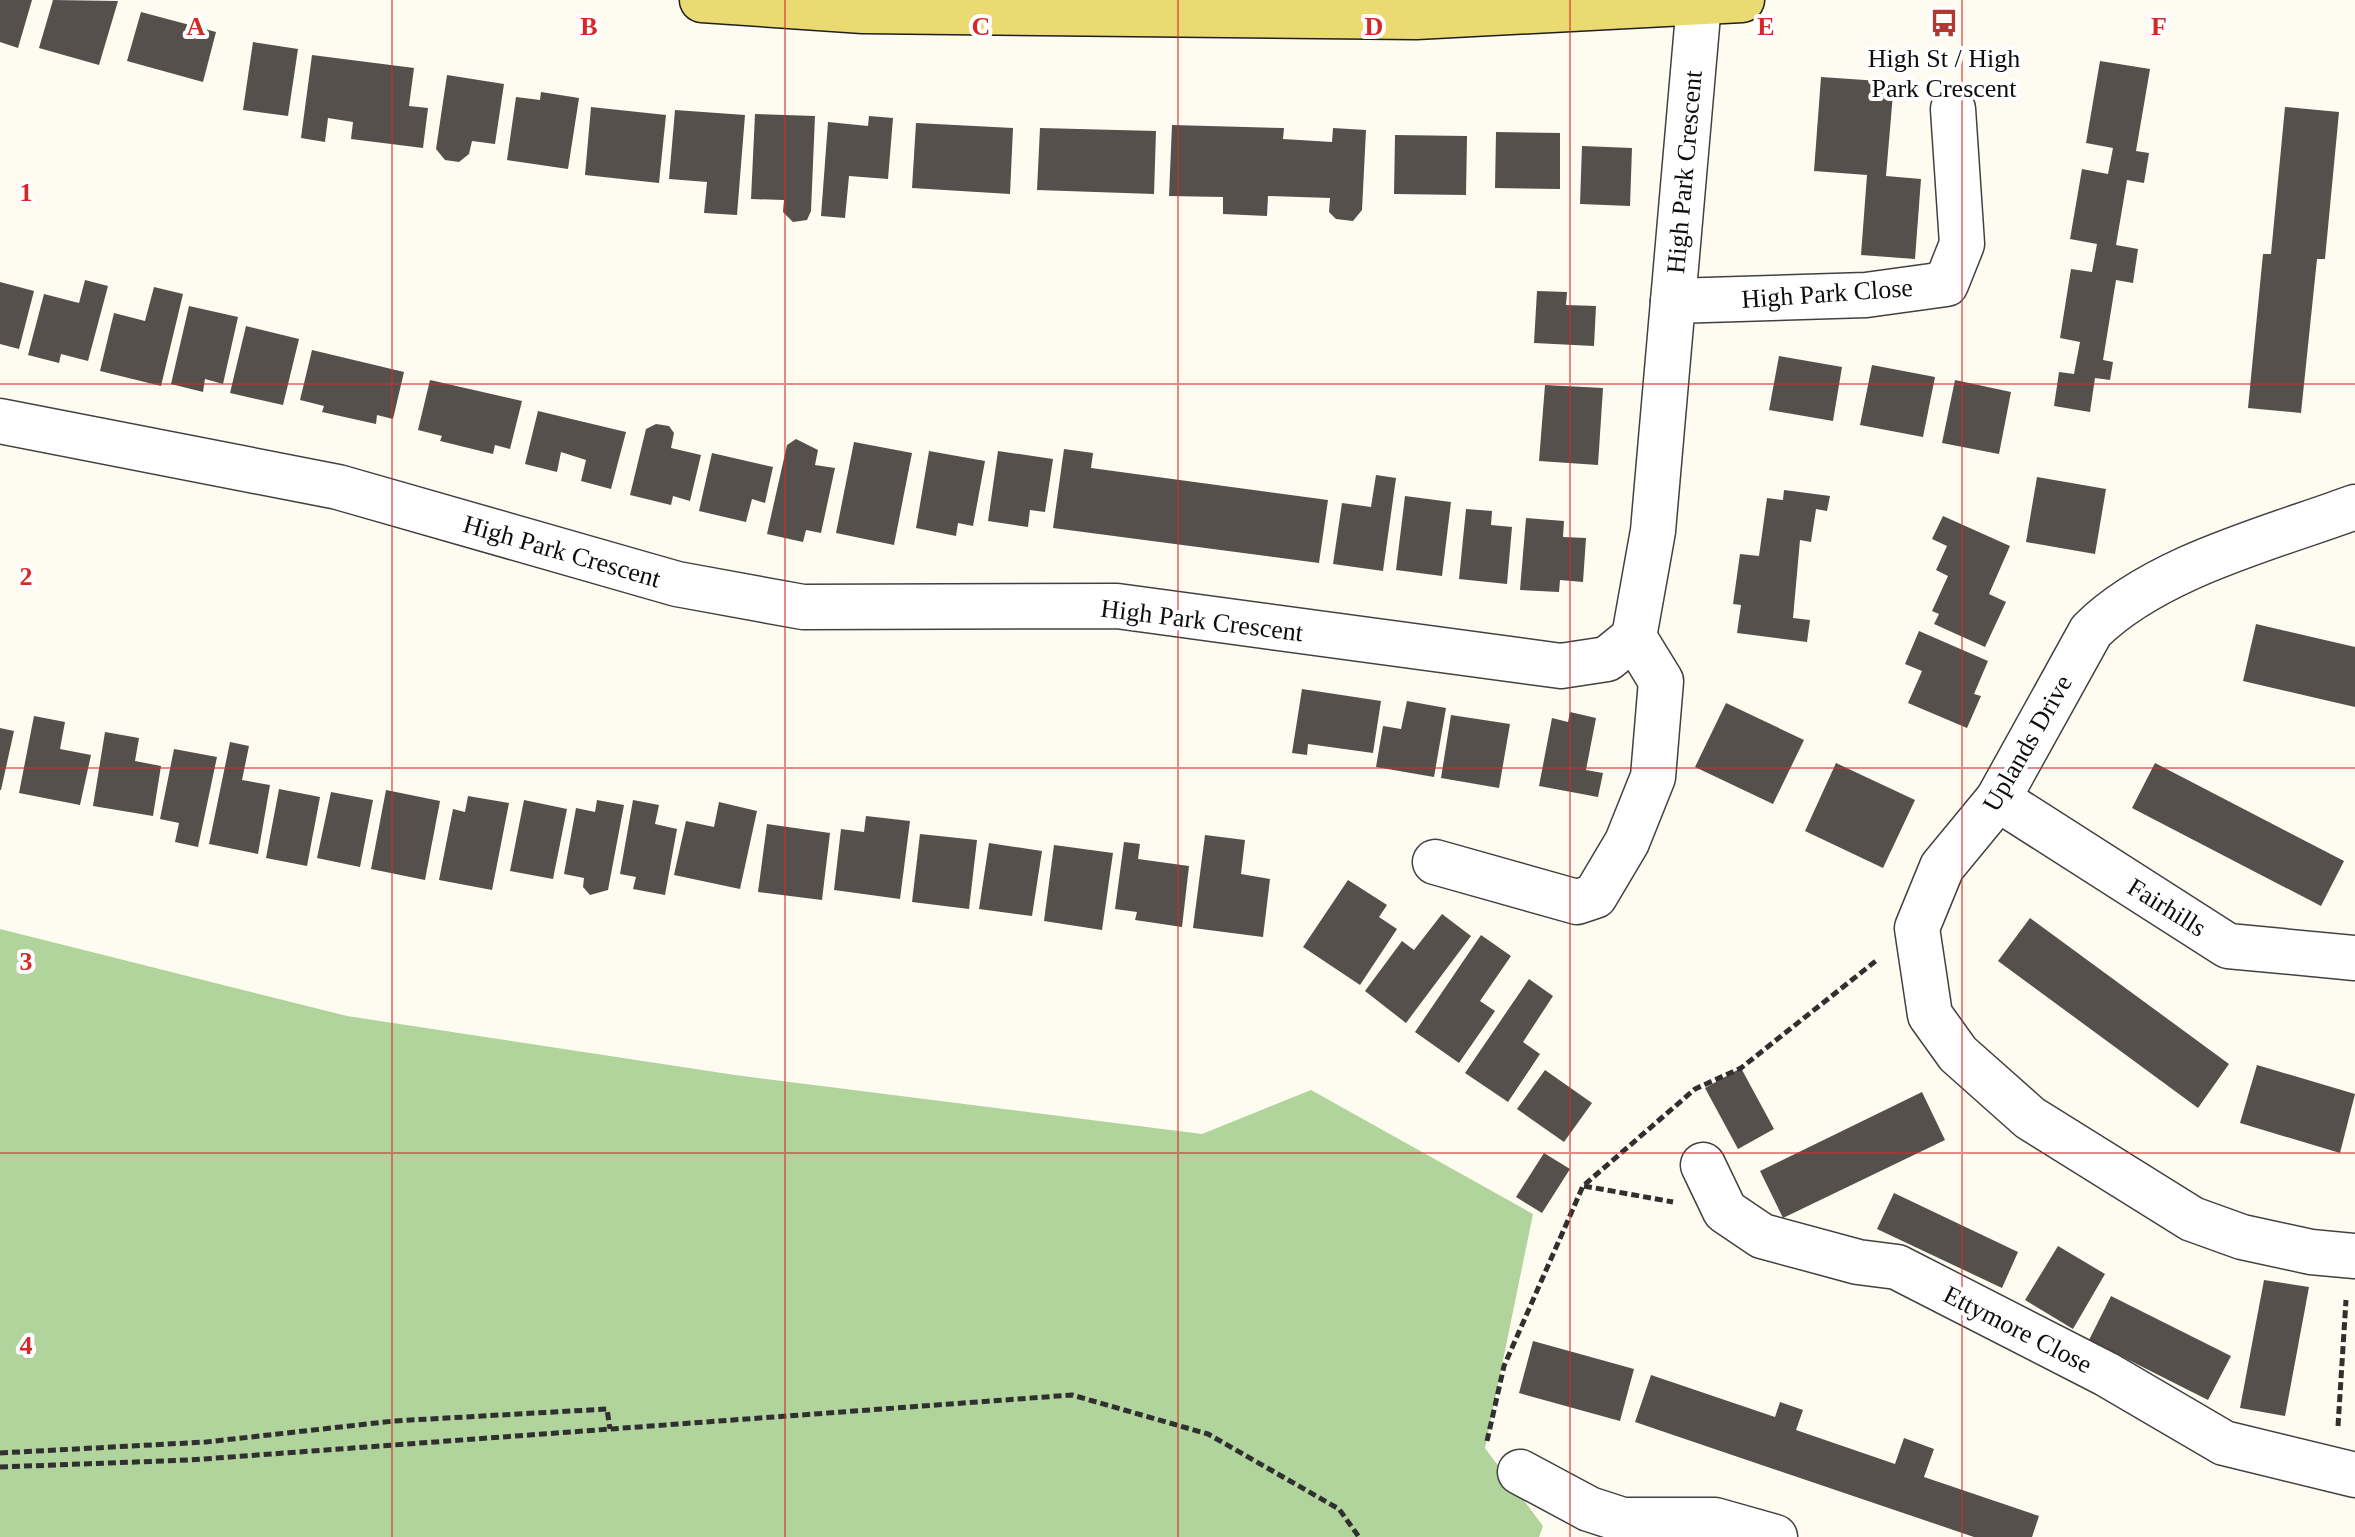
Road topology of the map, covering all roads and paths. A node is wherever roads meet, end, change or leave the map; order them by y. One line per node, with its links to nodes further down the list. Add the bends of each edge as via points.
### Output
1 (702, 0): 3 (main road)
2 (1742, 0): 4 (main road)
3 (780, 3): 5 (main road)
4 (1699, 3): 6 (main road); 8 (street, High Park Crescent)
5 (1036, 6): 6 (main road)
6 (1416, 9)
7 (1953, 109): 8 (street, High Park Close, via 1962,244 1946,284 1866,295)
8 (1673, 301): 11 (street, High Park Crescent, via 1653,531)
9 (0, 421): 11 (street, High Park Crescent, via 338,487 677,584 803,607 1117,606 1561,666 1607,659)
10 (2355, 507): 12 (street, Uplands Drive, via 2194,567 2113,609 2091,631)
11 (1634, 637): 13 (street, via 1661,681 1653,777 1627,842 1595,896 1577,902)
12 (1998, 799): 14 (street, Uplands Drive, via 1942,867); 15 (street, Fairhills, via 2228,946)
13 (1435, 862)
14 (1917, 928): 17 (path, via 1741,1068 1695,1089); 19 (street, via 1930,1015 1958,1054 2030,1118 2192,1219 2242,1237)
15 (2355, 958)
16 (1703, 1165): 18 (street)
17 (1583, 1186): 18 (path); 23 (path, via 1504,1366 1485,1448)
18 (1725, 1211): 24 (street, Ettymore Close, via 1762,1236 1897,1267 2106,1374 2224,1443)
19 (2352, 1256): 24 (path)
20 (610, 1429): 21 (path, via 607,1409); 22 (path, via 190,1460); 25 (path, via 1072,1395 1208,1434 1339,1509)
21 (0, 1453)
22 (0, 1467)
23 (1520, 1472): 26 (street, via 1589,1509 1623,1520 1715,1520)
24 (2345, 1473)
25 (1359, 1537)
26 (1775, 1537)

